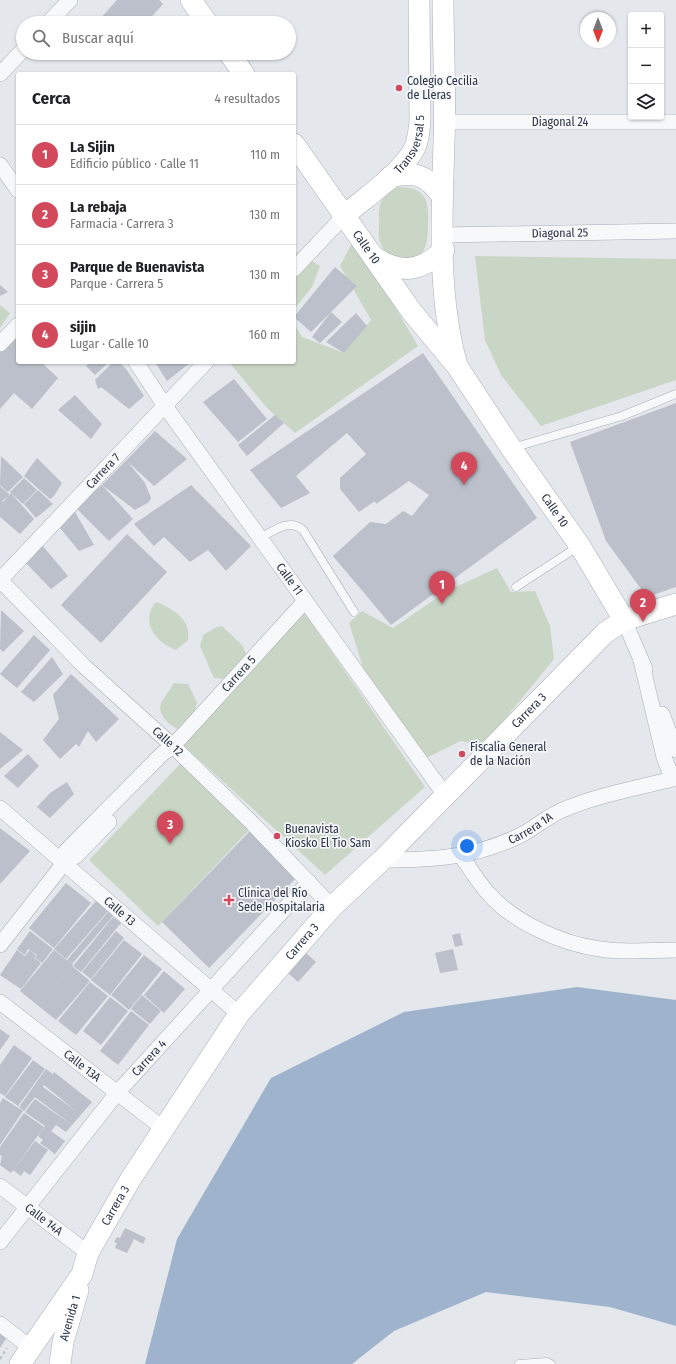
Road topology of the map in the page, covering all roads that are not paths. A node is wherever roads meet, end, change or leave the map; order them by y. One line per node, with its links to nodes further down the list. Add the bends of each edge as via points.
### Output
1 (70, 0): 5 (street)
2 (191, 0): 6 (street)
3 (419, 0): 15 (street, Transversal 5, via 418,138 413,151)
4 (443, 0): 11 (street)
5 (55, 16)
6 (202, 16)
7 (16, 57): 10 (street)
8 (234, 60): 9 (street)
9 (243, 72)
10 (0, 74)
11 (444, 122): 12 (street, Diagonal 24); 17 (street)
12 (676, 122)
13 (296, 147): 18 (street, Calle 10)
14 (0, 165): 16 (street)
15 (390, 177): 17 (street, via 405,174 420,176 433,183); 18 (street, Transversal 5)
16 (16, 187)
17 (442, 196): 20 (street, Calle 10)
18 (345, 215): 21 (street, Calle 10); 22 (street)
19 (676, 232): 20 (street, Diagonal 25)
20 (443, 242): 21 (street, via 432,262 411,268 400,269 384,264); 27 (street, Calle 10, via 447,321)
21 (371, 255): 27 (street, Calle 10, via 412,312)
22 (296, 267)
23 (16, 327): 24 (street)
24 (0, 344)
25 (137, 364): 29 (street, Calle 11)
26 (204, 364): 29 (street, Carrera 7)
27 (457, 366): 30 (street, Calle 10)
28 (676, 394): 30 (lane, via 622,416)
29 (165, 406): 31 (street, Calle 11); 33 (street, Carrera 7)
30 (511, 448): 32 (street, Calle 10)
31 (260, 538): 35 (street, Calle 11); 37 (lane, via 289,524 297,525 303,530)
32 (580, 546): 34 (lane); 38 (street, Calle 10)
33 (0, 580): 40 (street, Calle 12, via 84,666)
34 (516, 586)
35 (305, 601): 40 (street, Carrera 5); 43 (street, Calle 11)
36 (676, 604): 38 (street, Carrera 3)
37 (354, 612)
38 (624, 620): 39 (street, Calle 10); 43 (street, Carrera 3, via 605,633)
39 (641, 660): 41 (street); 42 (street, Carrera 1A, via 664,757 669,770)
40 (173, 746): 47 (street, Carrera 5, via 168,761 76,856); 48 (street, Calle 12)
41 (676, 750)
42 (676, 778): 45 (street, Carrera 1A, via 608,794 564,809 520,835)
43 (445, 795): 46 (street, Carrera 3)
44 (0, 808): 47 (street, Calle 13)
45 (461, 856): 46 (street, Carrera 1A, via 432,860); 51 (street, via 488,893 533,928 582,946 601,949)
46 (382, 860): 49 (street, Carrera 3)
47 (64, 863): 50 (street, Carrera 5); 52 (street, Calle 13)
48 (309, 882): 49 (street, Calle 12); 52 (street, Carrera 4)
49 (332, 907): 54 (street, Carrera 3)
50 (0, 945)
51 (676, 950)
52 (211, 990): 54 (street, Calle 13); 55 (street, Carrera 4)
53 (0, 1002): 55 (street, Calle 13A)
54 (238, 1014): 56 (street, Carrera 3)
55 (117, 1093): 56 (street, Calle 13A); 58 (street, Carrera 4)
56 (164, 1129): 60 (street, Carrera 3, via 130,1180)
57 (0, 1186): 58 (street, Calle 14A)
58 (27, 1207): 59 (street, Carrera 4); 60 (street, Calle 14A)
59 (0, 1242)
60 (88, 1253): 61 (street, Carrera 3)
61 (82, 1274): 63 (street, Carrera 3); 64 (street, Avenida 1, via 63,1342)
62 (0, 1324): 63 (street)
63 (25, 1356)
64 (60, 1364)
65 (519, 1364): 66 (lane)
66 (550, 1364)

